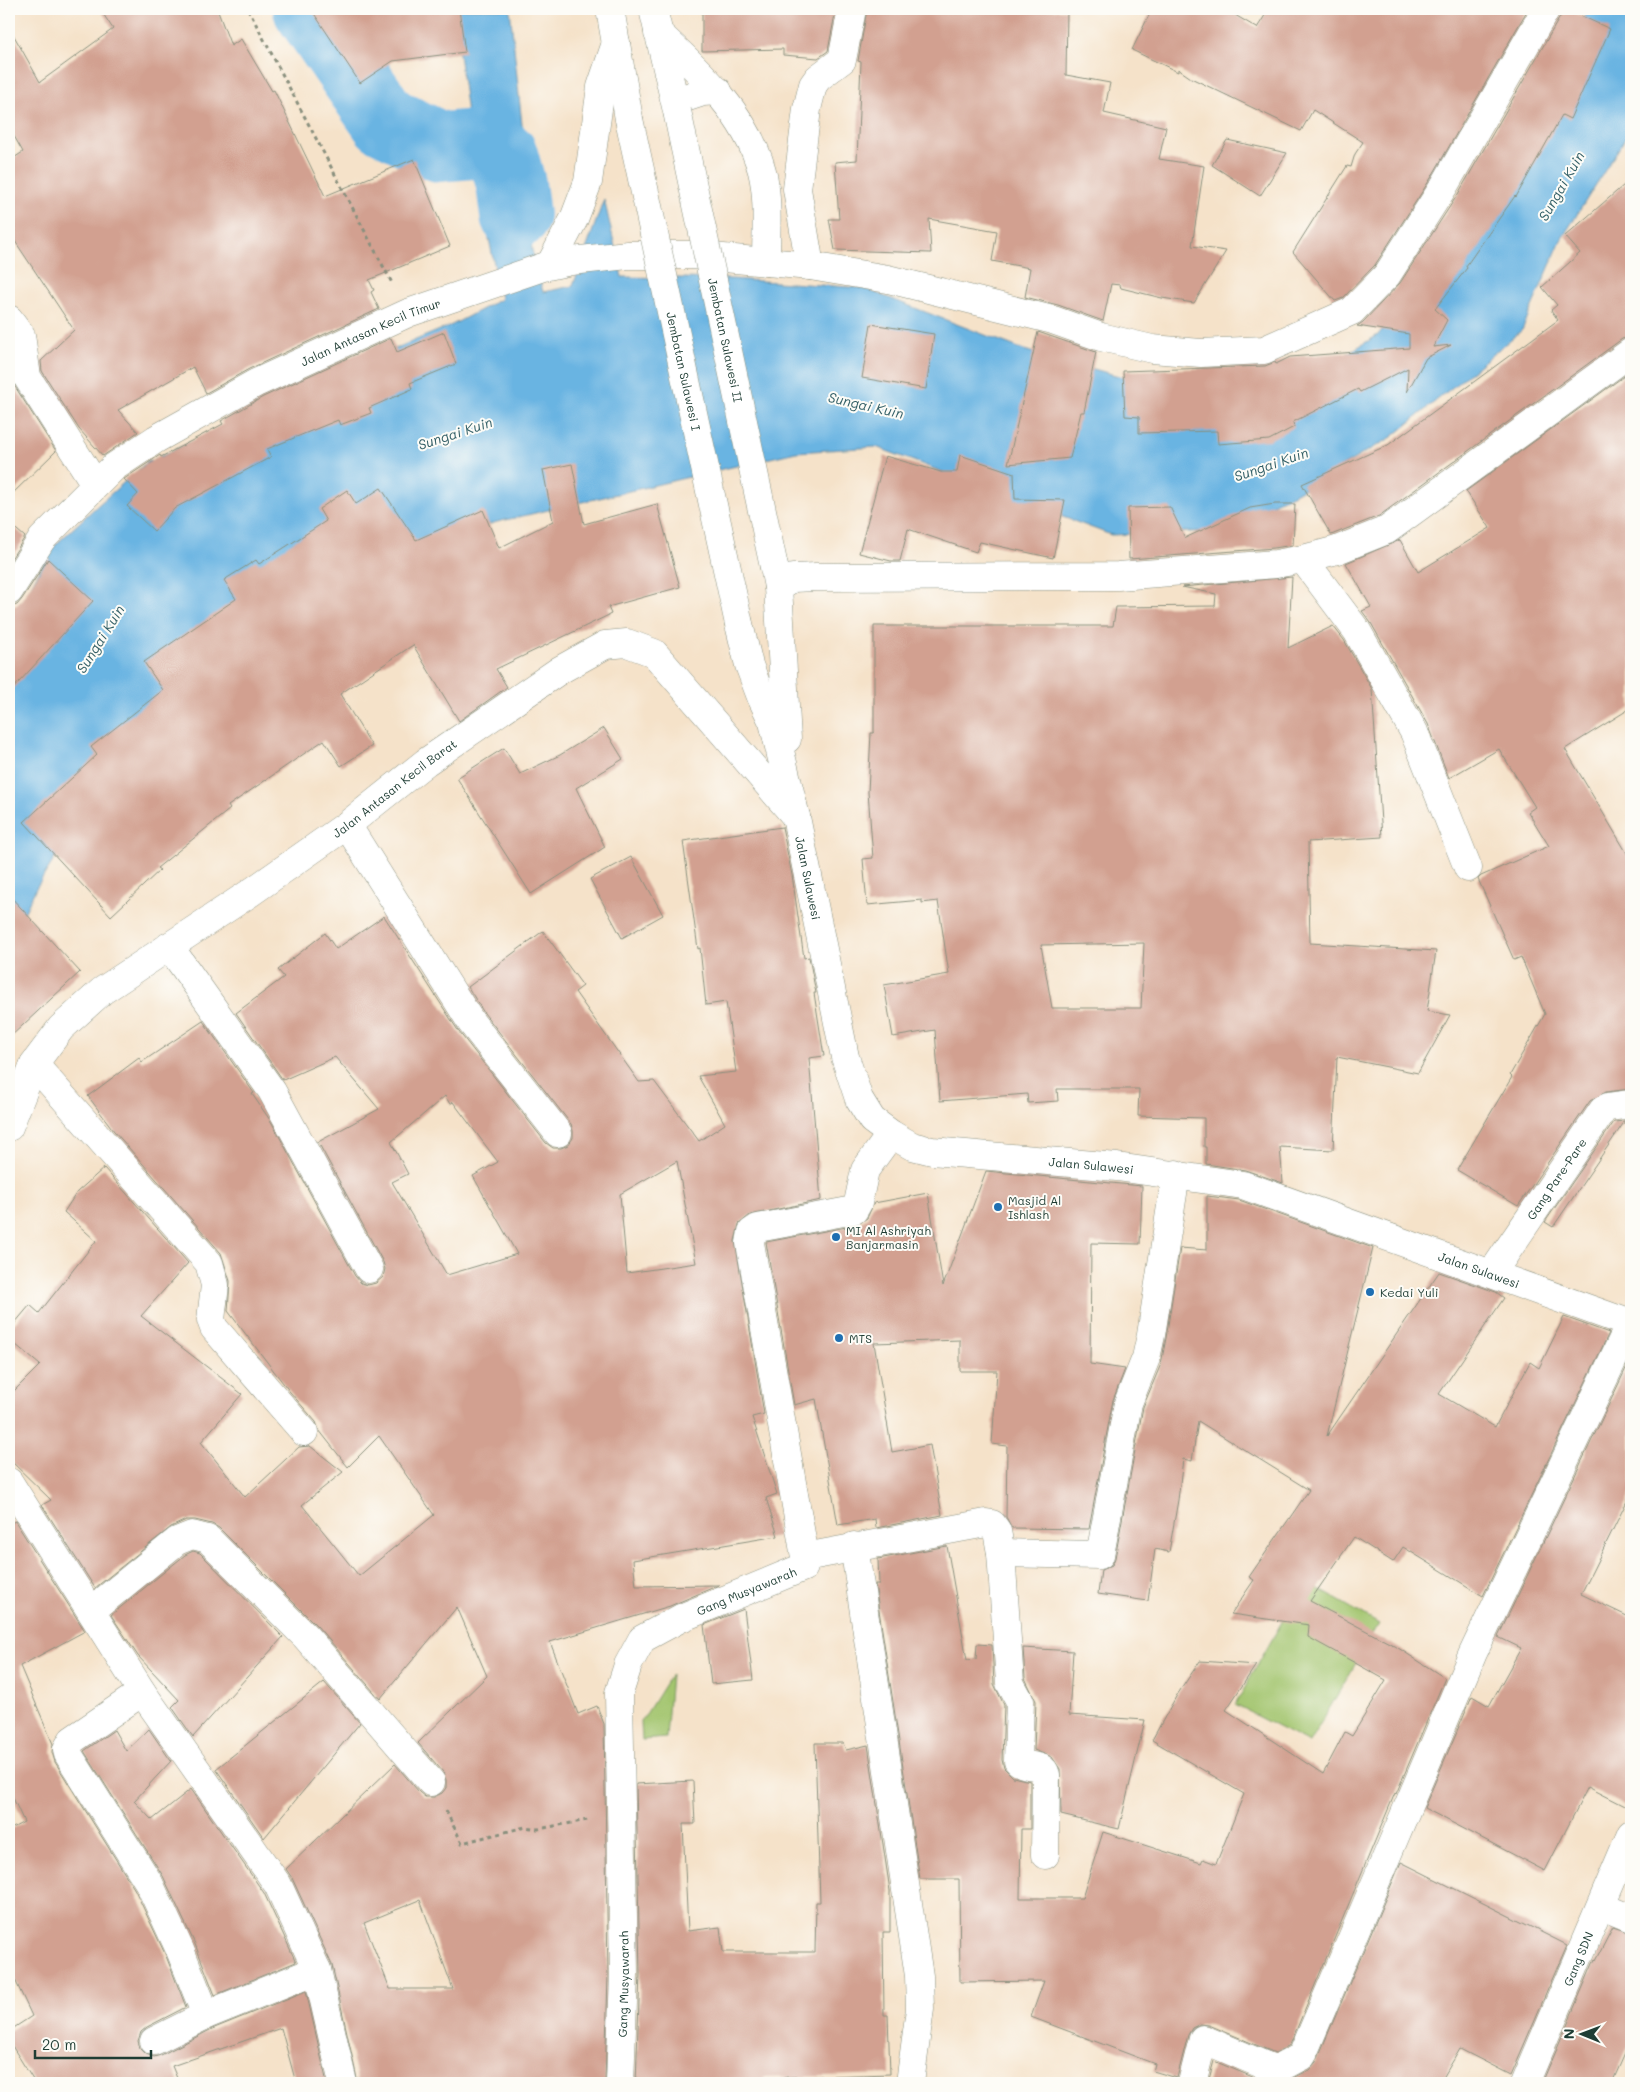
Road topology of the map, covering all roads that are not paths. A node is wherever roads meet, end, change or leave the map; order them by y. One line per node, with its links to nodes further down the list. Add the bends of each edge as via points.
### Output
1 (610, 9): 5 (street, Jembatan Sulawesi I)
2 (852, 9): 10 (street, via 842,60 818,78 806,109 797,188)
3 (1546, 9): 10 (street, Jalan Antasan Kecil Timur, via 1444,186 1387,275 1352,311 1264,350 1201,353 1152,349 1102,337 1053,320 888,279)
4 (655, 21): 6 (street); 7 (street, Jembatan Sulawesi II)
5 (616, 43): 9 (street, via 601,87 588,182); 17 (street, Jembatan Sulawesi I, bridge, via 629,119)
6 (718, 91): 7 (street, via 703,92); 8 (street, via 747,136 762,171)
7 (676, 106): 15 (street, Jembatan Sulawesi II, bridge)
8 (766, 262): 9 (street, Jalan Antasan Kecil Timur, via 691,255 628,255); 10 (street, Jalan Antasan Kecil Timur)
9 (555, 264): 13 (street, Jalan Antasan Kecil Timur, via 408,313 256,384 156,439)
10 (810, 266)
11 (9, 319): 13 (street, via 21,335 27,377)
12 (1631, 352): 14 (street, via 1387,530)
13 (95, 484): 16 (street, Jalan Antasan Kecil Timur, via 42,539)
14 (1303, 560): 15 (street, via 1118,576); 20 (street, via 1357,631 1414,732)
15 (776, 577): 18 (street, Jalan Sulawesi)
16 (9, 591)
17 (739, 624): 18 (street, Jalan Sulawesi, via 749,665 773,722)
18 (793, 805): 19 (street, Jalan Antasan Kecil Barat, via 654,653 627,643 605,645 560,670 426,762); 26 (street, Jalan Sulawesi, via 846,1057 859,1099 872,1120)
19 (347, 825): 21 (street, Jalan Antasan Kecil Barat); 25 (street, via 471,1022)
20 (1468, 868)
21 (169, 946): 22 (street, Jalan Antasan Kecil Barat, via 102,991 61,1028); 28 (street, via 272,1091)
22 (34, 1064): 24 (street, Jalan Antasan Kecil Barat); 31 (street, via 208,1263 215,1285 211,1313 214,1328)
23 (1631, 1104): 29 (street, Gang Pare-Pare, via 1602,1110)
24 (9, 1127)
25 (558, 1133)
26 (891, 1134): 27 (street, Jalan Sulawesi, via 912,1146 932,1151); 35 (street, Gang Musyawarah, via 865,1170 854,1210 758,1228 752,1232 750,1243)
27 (1176, 1174): 29 (street, Jalan Sulawesi, via 1243,1184); 34 (street, via 1151,1335 1146,1358 1128,1402 1100,1554)
28 (368, 1269)
29 (1492, 1273): 30 (street, Jalan Sulawesi)
30 (1630, 1324): 49 (street, via 1473,1652 1302,2056 1276,2070 1203,2039)
31 (304, 1432)
32 (9, 1482): 36 (street)
33 (854, 1546): 34 (street, via 986,1523 992,1524 997,1531); 35 (street); 48 (street, via 919,1976 920,2010)
34 (1001, 1553): 40 (street, via 1010,1683 1020,1701 1018,1761 1042,1768 1046,1776)
35 (805, 1557): 47 (street, Gang Musyawarah, via 802,1569 681,1618 642,1639 628,1665 619,1693 624,1974)
36 (91, 1611): 37 (street); 38 (street, via 177,1541 192,1535 208,1539 306,1637)
37 (142, 1692): 43 (street, via 278,1885); 44 (street, via 72,1740 67,1749 149,1883)
38 (431, 1782)
39 (1631, 1834): 41 (street, Gang SDN)
40 (1045, 1855)
41 (1602, 1906): 42 (street); 50 (street, Gang SDN)
42 (1631, 1918)
43 (317, 1970): 44 (street); 46 (street)
44 (206, 2015): 45 (street)
45 (154, 2041)
46 (343, 2083)
47 (620, 2083)
48 (910, 2083)
49 (1192, 2083)
50 (1525, 2083)

